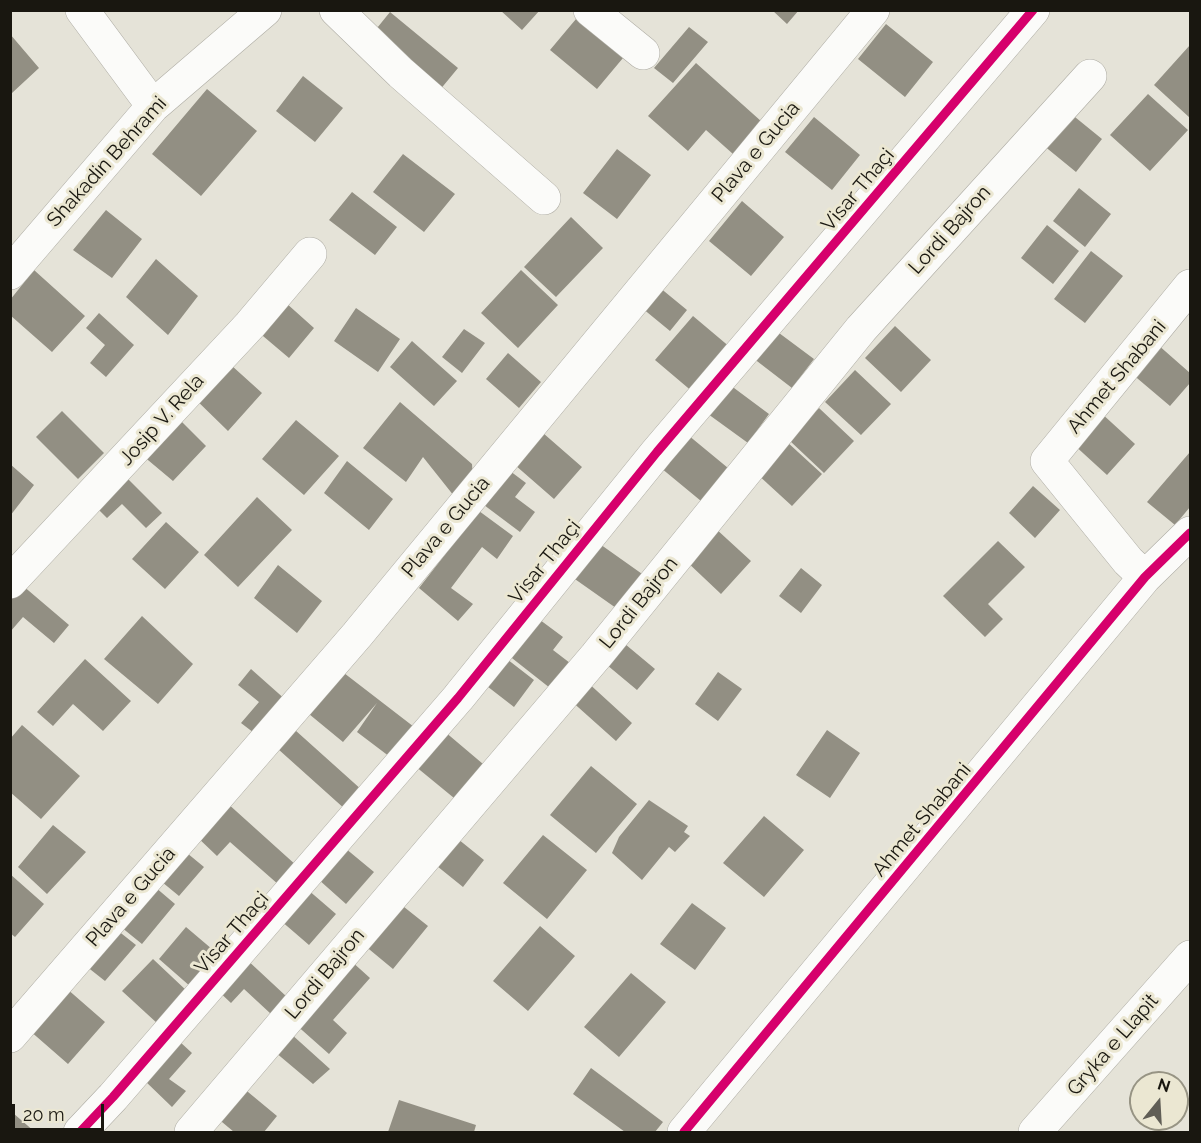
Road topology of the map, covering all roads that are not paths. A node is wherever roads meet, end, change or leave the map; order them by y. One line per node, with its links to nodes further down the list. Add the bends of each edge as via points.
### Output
1 (82, 10): 9 (street)
2 (265, 10): 9 (street, Shakadin Behrami)
3 (336, 10): 10 (street, via 401,73)
4 (590, 10): 7 (street)
5 (873, 10): 19 (street, Plava e Gucia, via 357,635)
6 (1033, 10): 20 (street, Visar Thaçi, via 657,452 458,698)
7 (644, 53)
8 (1089, 76): 21 (street, Lordi Bajron, via 861,329 596,656)
9 (153, 106): 12 (street, Shakadin Behrami)
10 (544, 198)
11 (310, 254): 16 (street, Josip V. Rela, via 250,325)
12 (10, 273)
13 (1191, 286): 15 (street, Ahmet Shabani, via 1047,462)
14 (1191, 533): 15 (street, Ahmet Shabani)
15 (1144, 577): 22 (street, Ahmet Shabani)
16 (10, 582)
17 (1191, 957): 23 (street, Gryka e Llapit)
18 (1191, 987): 24 (street)
19 (10, 1036)
20 (80, 1132)
21 (191, 1132)
22 (684, 1132)
23 (1035, 1132)
24 (1058, 1132)

